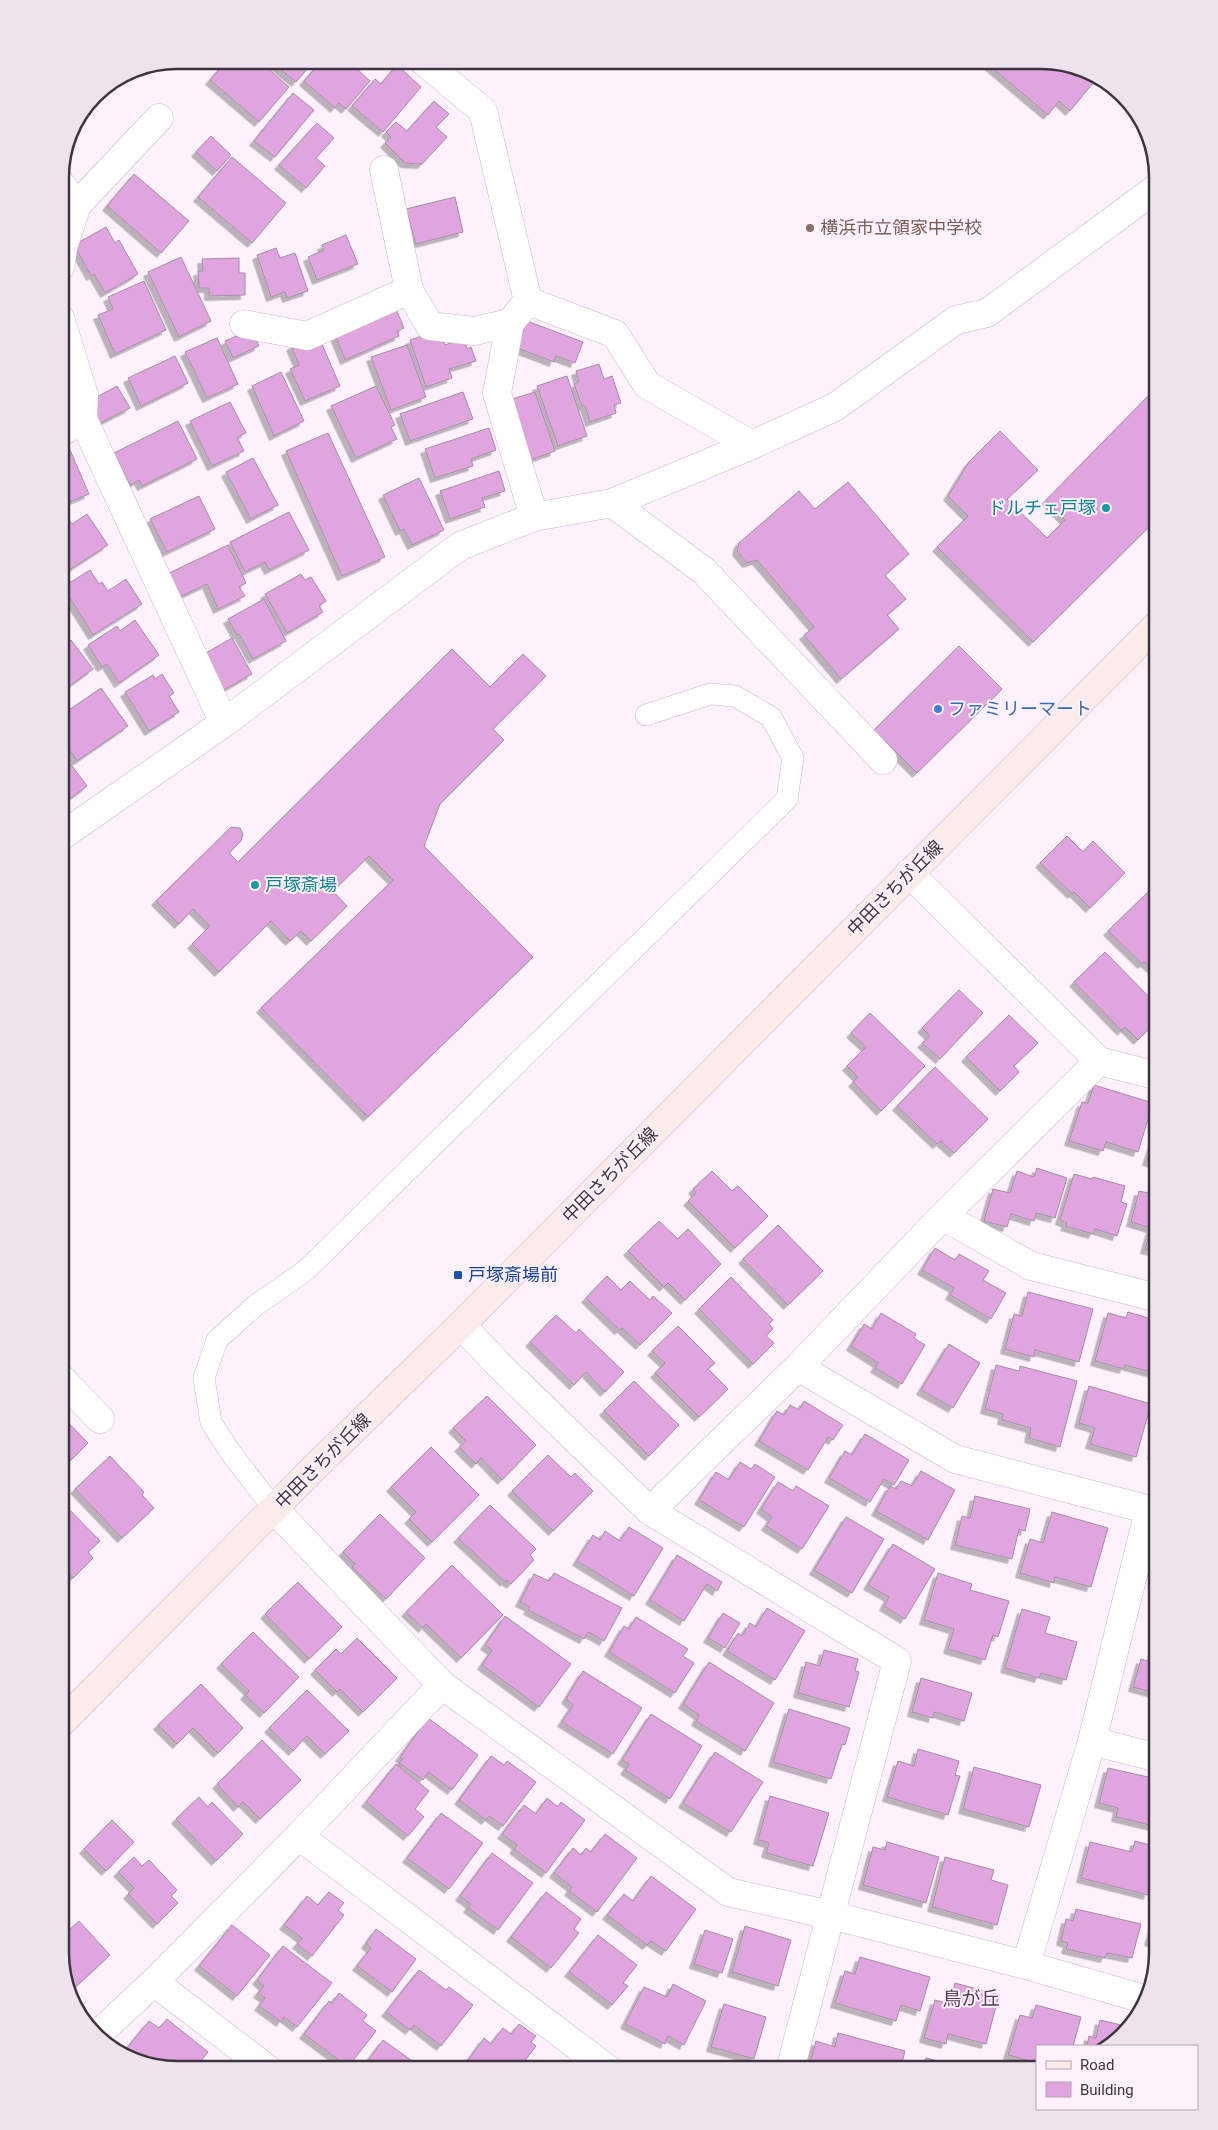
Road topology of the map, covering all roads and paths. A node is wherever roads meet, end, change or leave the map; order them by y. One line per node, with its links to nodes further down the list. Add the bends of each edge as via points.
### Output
1 (433, 69): 9 (street, via 483,111)
2 (159, 118): 6 (street)
3 (384, 170): 8 (street)
4 (1149, 194): 15 (street, via 987,313 956,320 835,407)
5 (69, 195): 6 (street)
6 (77, 205): 7 (street)
7 (69, 229)
8 (409, 290): 10 (street, via 430,326 474,331); 11 (street, via 307,336)
9 (528, 301): 10 (street); 15 (street, via 615,334 646,385)
10 (510, 323): 17 (street, via 497,393)
11 (244, 324)
12 (69, 347): 13 (street, via 84,395)
13 (83, 419): 14 (street); 20 (street)
14 (69, 428)
15 (752, 445): 16 (street)
16 (612, 503): 17 (street); 21 (street, via 704,571)
17 (534, 517): 20 (street, via 460,546)
18 (1149, 633): 23 (street, 中田さちが丘線)
19 (646, 715): 32 (lane, via 710,694 736,696 771,717 793,758 788,799 305,1271 256,1305 217,1340 204,1378 211,1422)
20 (224, 723): 22 (street)
21 (883, 760)
22 (69, 830)
23 (909, 872): 24 (street); 28 (street, 中田さちが丘線)
24 (1099, 1061): 25 (street); 26 (street)
25 (1149, 1074)
26 (944, 1216): 27 (street, via 1031,1266); 29 (street)
27 (1149, 1296)
28 (461, 1325): 32 (street, 中田さちが丘線); 34 (street)
29 (798, 1367): 33 (street, via 955,1459); 34 (street)
30 (69, 1386): 31 (street)
31 (100, 1419)
32 (274, 1509): 36 (street); 37 (street, 中田さちが丘線)
33 (1149, 1510)
34 (650, 1511): 41 (street, via 897,1662)
35 (1149, 1530): 38 (street)
36 (442, 1685): 40 (street); 41 (street, via 728,1892)
37 (69, 1715)
38 (1092, 1741): 39 (street); 42 (street)
39 (1149, 1756)
40 (299, 1836): 43 (street); 47 (street)
41 (831, 1915): 42 (street); 48 (street)
42 (1026, 1965): 44 (street)
43 (154, 1982): 45 (street); 46 (street)
44 (1140, 1998)
45 (102, 2030)
46 (257, 2061)
47 (597, 2061)
48 (792, 2061)

